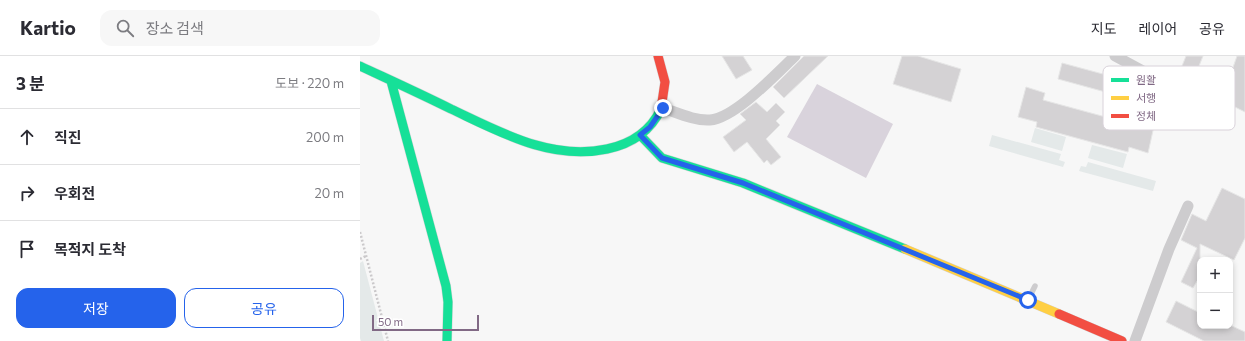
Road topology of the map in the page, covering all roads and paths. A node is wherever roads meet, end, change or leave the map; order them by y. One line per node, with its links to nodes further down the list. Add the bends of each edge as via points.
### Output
1 (658, 56): 7 (street, via 664,74)
2 (795, 56): 7 (street, via 759,90 734,109 712,120 700,120)
3 (1115, 56): 5 (street)
4 (360, 66): 6 (street)
5 (1134, 66)
6 (391, 81): 8 (street, via 518,140 558,151 588,154 599,152 620,146); 16 (street, via 446,286)
7 (663, 108): 8 (street, via 650,127)
8 (640, 135): 14 (street, via 662,158 743,183)
9 (1188, 206): 18 (street)
10 (360, 232): 11 (path)
11 (366, 256): 12 (path); 15 (path)
12 (360, 259)
13 (1035, 286): 14 (lane)
14 (1028, 300): 17 (street)
15 (388, 341)
16 (447, 341)
17 (1122, 341)
18 (1135, 341)

